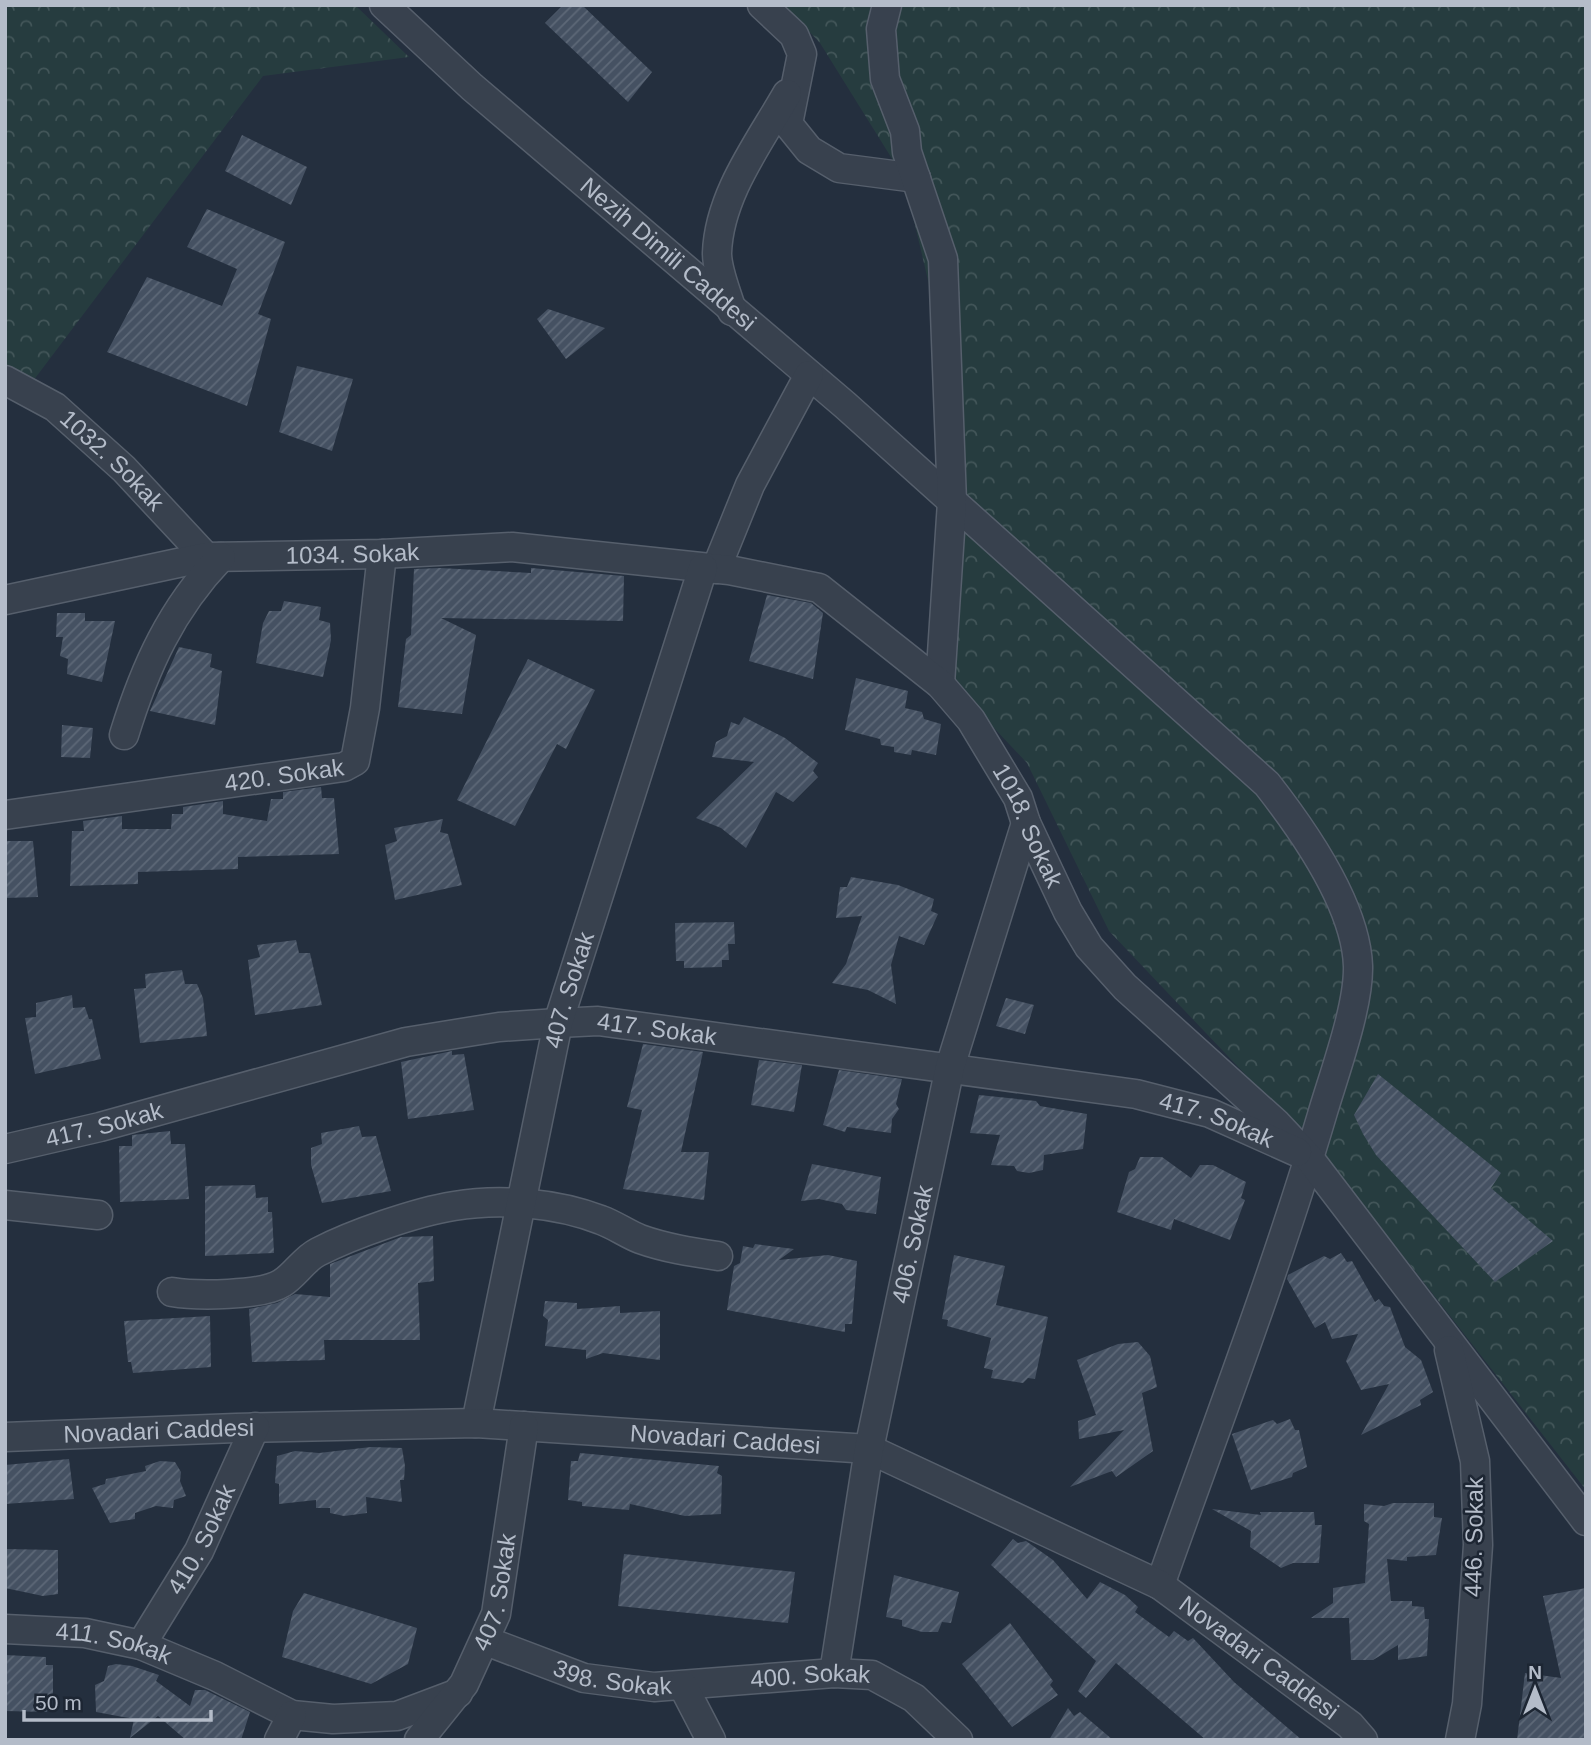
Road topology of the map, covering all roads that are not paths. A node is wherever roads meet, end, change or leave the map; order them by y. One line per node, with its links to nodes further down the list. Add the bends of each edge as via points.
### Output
1 (384, 5): 6 (street, Nezih Dimili Caddesi)
2 (762, 5): 4 (street, via 794,35 802,54)
3 (887, 5): 5 (street, via 881,29 885,79 905,131)
4 (794, 82): 5 (street, via 788,124 808,150 839,168); 6 (street, via 737,181 721,221 717,256)
5 (916, 178): 9 (street, via 943,259)
6 (732, 311): 7 (street, Nezih Dimili Caddesi)
7 (808, 375): 9 (street, Nezih Dimili Caddesi); 12 (street, 407. Sokak)
8 (5, 380): 11 (street, 1032. Sokak, via 55,407)
9 (952, 502): 14 (street); 21 (street, Nezih Dimili Caddesi, via 1268,784 1300,825 1340,903 1358,967 1356,990)
10 (382, 554): 11 (street, 1034. Sokak); 12 (street, 1034. Sokak, via 512,547); 16 (street, 420. Sokak, via 355,761 344,767)
11 (214, 557): 13 (street, 1034. Sokak); 15 (street, via 150,658)
12 (709, 568): 14 (street, 1018. Sokak, via 819,588); 18 (street, 407. Sokak)
13 (5, 600)
14 (940, 684): 17 (street, 1018. Sokak, via 971,720 1018,798)
15 (124, 735)
16 (5, 815)
17 (1026, 823): 19 (street, 406. Sokak); 21 (street, 1018. Sokak, via 1088,947)
18 (558, 1023): 19 (street, 417. Sokak, via 598,1021); 20 (street, 417. Sokak, via 406,1042); 22 (street, 407. Sokak)
19 (950, 1067): 21 (street, 417. Sokak, via 1136,1094 1210,1113); 32 (street, 406. Sokak)
20 (5, 1149)
21 (1309, 1158): 27 (street, 1018. Sokak); 34 (street, Nezih Dimili Caddesi)
22 (519, 1203): 25 (street, via 580,1214 649,1241); 26 (street, via 454,1206 342,1241 315,1253 282,1283 266,1289); 28 (street, 407. Sokak)
23 (5, 1205): 24 (street)
24 (98, 1216)
25 (718, 1256)
26 (172, 1292)
27 (1446, 1337): 33 (street, 1018. Sokak); 47 (street, 446. Sokak, via 1475,1461 1478,1545 1467,1703)
28 (476, 1423): 29 (street, Novadari Caddesi); 30 (street, Novadari Caddesi)
29 (524, 1426): 32 (street, Novadari Caddesi); 36 (street, 407. Sokak, via 501,1590)
30 (254, 1427): 31 (street, Novadari Caddesi); 37 (street, 410. Sokak, via 199,1551)
31 (5, 1437)
32 (869, 1449): 34 (street, Novadari Caddesi); 38 (street, 406. Sokak)
33 (1586, 1521)
34 (1160, 1585): 46 (street, Novadari Caddesi, via 1350,1725)
35 (5, 1629): 37 (street, 411. Sokak, via 85,1633)
36 (486, 1641): 39 (street, 398. Sokak, via 584,1678); 40 (street, 407. Sokak)
37 (141, 1645): 41 (street, 411. Sokak)
38 (834, 1673): 39 (street, 400. Sokak); 45 (street, 400. Sokak, via 872,1675 914,1699)
39 (682, 1686): 44 (street, 398. Sokak)
40 (458, 1693): 41 (street, 411. Sokak, via 397,1716 333,1719); 43 (street, 407. Sokak)
41 (292, 1715): 42 (street)
42 (279, 1740)
43 (419, 1740)
44 (710, 1740)
45 (958, 1740)
46 (1363, 1740)
47 (1460, 1740)

